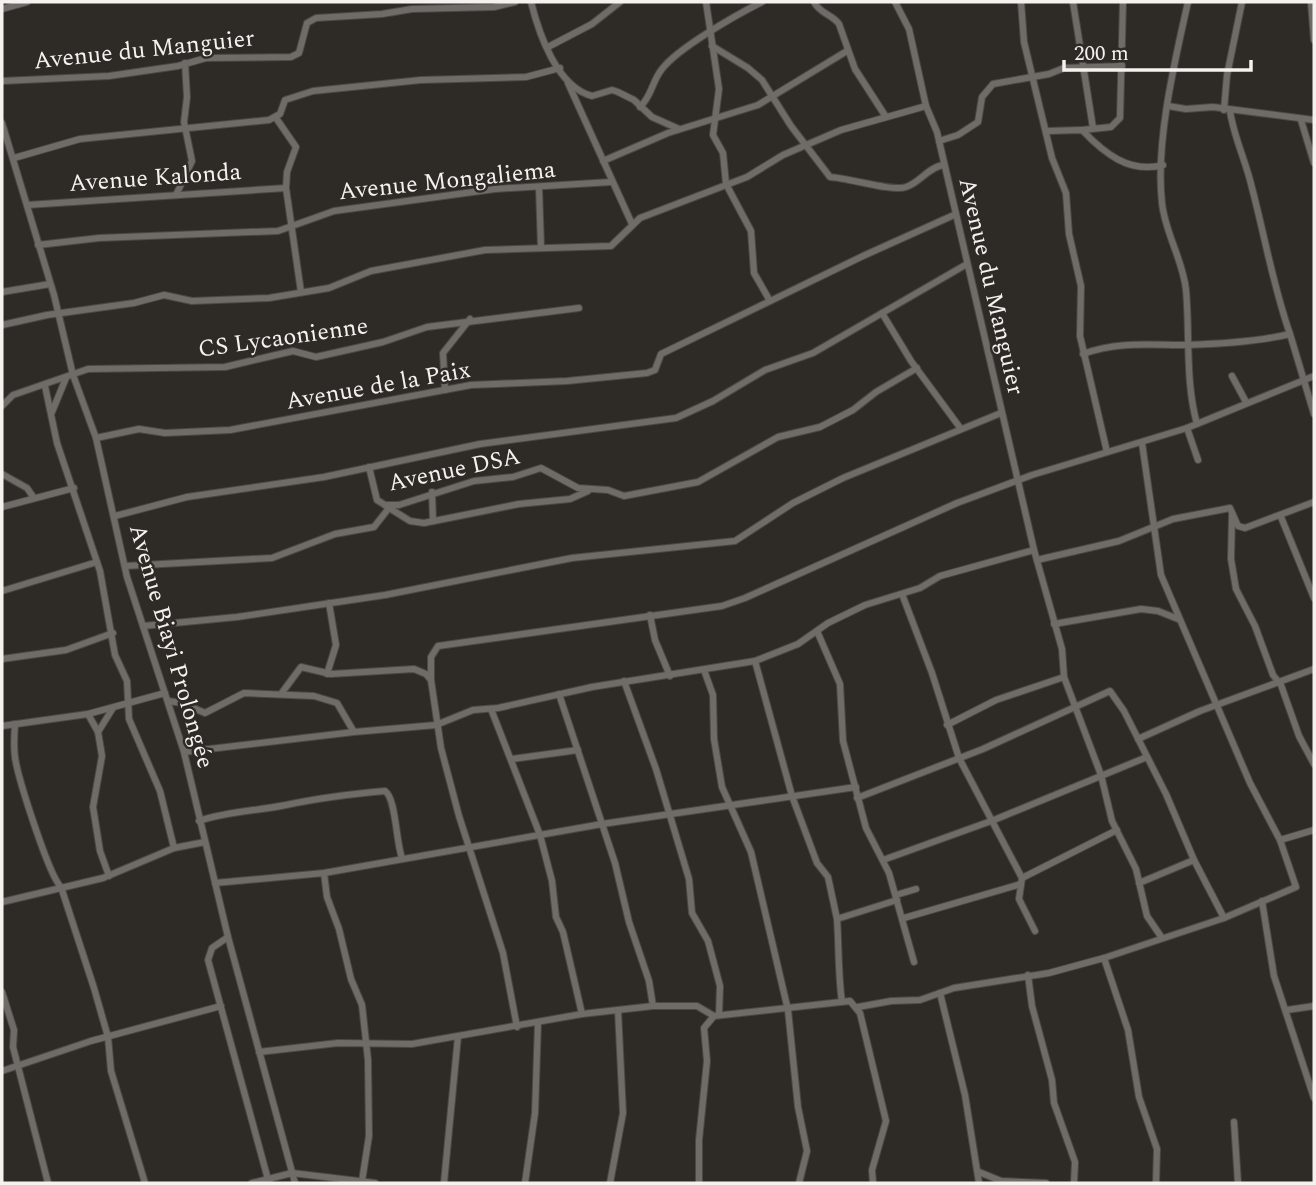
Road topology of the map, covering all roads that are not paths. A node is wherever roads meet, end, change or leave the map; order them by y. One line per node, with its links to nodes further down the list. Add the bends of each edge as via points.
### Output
1 (27, 2): 16 (street)
2 (515, 2): 15 (street, Avenue du Manguier, via 494,7)
3 (531, 2): 20 (street)
4 (620, 2): 20 (street, via 592,24)
5 (706, 2): 17 (street)
6 (762, 2): 17 (street)
7 (814, 2): 21 (street, via 839,24)
8 (895, 2): 30 (street, Avenue du Manguier, via 909,29)
9 (1021, 2): 26 (street, via 1022,33)
10 (1073, 2): 25 (street)
11 (1123, 2): 23 (street)
12 (1188, 2): 31 (street)
13 (1242, 2): 33 (street, via 1227,75)
14 (1311, 2): 18 (street)
15 (410, 5): 22 (street, Avenue du Manguier, via 382,14 316,18 307,23 299,52 291,57 206,58)
16 (2, 9)
17 (711, 34): 19 (street); 32 (street, via 670,60)
18 (1314, 40)
19 (712, 46): 29 (street, via 748,68); 36 (street, via 719,89)
20 (548, 47): 24 (street)
21 (847, 51): 29 (street); 34 (street)
22 (185, 64): 27 (street, Avenue du Manguier, via 109,76); 41 (street)
23 (1122, 66): 25 (street); 40 (street, via 1120,118 1111,127)
24 (560, 68): 28 (street); 35 (street, via 526,77 421,80 313,91 285,100)
25 (1084, 69): 26 (street, via 1064,68); 40 (street)
26 (1033, 76): 44 (street); 45 (street, via 993,84 982,97 978,122)
27 (2, 81)
28 (568, 83): 32 (street, via 592,96 618,92); 48 (street)
29 (774, 96): 36 (street); 46 (street)
30 (926, 106): 34 (street); 45 (street, Avenue du Manguier)
31 (1168, 106): 33 (street); 50 (street)
32 (640, 107): 42 (street)
33 (1227, 110): 37 (street); 73 (street, via 1256,204 1273,287)
34 (886, 117): 46 (street)
35 (276, 118): 41 (street); 55 (street, via 296,147)
36 (714, 120): 42 (street); 53 (street, via 713,135 723,153)
37 (1301, 120): 38 (street); 49 (street)
38 (1314, 120)
39 (2, 123): 47 (street, Avenue Biayi Prolongée)
40 (1093, 128): 43 (street)
41 (185, 130): 47 (street, via 80,139); 56 (street, via 192,161)
42 (681, 130): 48 (street)
43 (1082, 130): 44 (street); 50 (street, via 1106,154 1129,164 1144,168)
44 (1047, 131): 75 (street, via 1066,193 1069,234 1080,276 1078,323)
45 (939, 141): 51 (street, Avenue du Manguier)
46 (808, 145): 51 (street, via 830,177 898,189); 53 (street)
47 (14, 158): 57 (street, Avenue Biayi Prolongée)
48 (603, 161): 52 (street)
49 (1314, 163)
50 (1163, 164): 74 (street, via 1162,202 1184,277)
51 (943, 165): 58 (street, Avenue du Manguier)
52 (611, 182): 54 (street, Avenue Mongaliema); 59 (street)
53 (726, 184): 59 (street); 67 (street, via 751,231 754,273)
54 (539, 187): 60 (street, Avenue Mongaliema, via 334,211); 62 (street)
55 (286, 188): 56 (street, Avenue Kalonda); 60 (street)
56 (176, 195): 57 (street, Avenue Kalonda)
57 (27, 205): 61 (street, Avenue Biayi Prolongée)
58 (954, 215): 63 (street, Avenue du Manguier); 67 (street)
59 (632, 224): 62 (street, via 611,246)
60 (291, 226): 61 (street, Avenue Mongaliema); 66 (street)
61 (38, 245): 64 (street, Avenue Biayi Prolongée)
62 (541, 248): 66 (street, via 456,255 371,271 329,288)
63 (967, 264): 69 (street); 86 (street, Avenue du Manguier)
64 (50, 284): 65 (street); 70 (street, Avenue Biayi Prolongée)
65 (2, 292)
66 (301, 292): 70 (street, via 212,301 164,295)
67 (770, 301): 83 (street, Avenue de la Paix, via 661,354 653,371)
68 (579, 308): 71 (street, CS Lycaonienne)
69 (882, 313): 76 (street); 96 (street, via 813,354 765,370 676,418 480,444)
70 (59, 314): 72 (street); 77 (street, Avenue Biayi Prolongée)
71 (470, 319): 77 (street, CS Lycaonienne, via 316,356 293,351 225,367 95,369); 83 (street, via 443,353)
72 (2, 325)
73 (1290, 334): 74 (street); 81 (street)
74 (1189, 345): 75 (street, via 1122,344); 89 (street)
75 (1083, 354): 94 (street)
76 (917, 368): 91 (street); 101 (street, Avenue DSA, via 847,413 820,427 778,437 698,482 631,496)
77 (74, 375): 80 (street, CS Lycaonienne); 92 (street, Avenue Biayi Prolongée)
78 (1232, 376): 84 (street)
79 (1314, 376): 81 (street)
80 (66, 378): 82 (street, CS Lycaonienne); 87 (street)
81 (1306, 380): 84 (street); 88 (street)
82 (45, 386): 85 (street, CS Lycaonienne, via 13,395); 87 (street)
83 (444, 390): 92 (street, Avenue de la Paix, via 230,430 165,433 139,429)
84 (1246, 402): 89 (street)
85 (2, 406)
86 (1002, 413): 91 (street); 98 (street, Avenue du Manguier)
87 (51, 414): 100 (street)
88 (1314, 414)
89 (1197, 424): 90 (street)
90 (1188, 428): 93 (street); 95 (street)
91 (961, 429): 120 (street, via 830,484 735,541 572,558)
92 (96, 438): 109 (street, Avenue Biayi Prolongée)
93 (1142, 443): 94 (street); 112 (street)
94 (1107, 452): 98 (street)
95 (1198, 460)
96 (369, 467): 107 (street, Avenue DSA, via 377,500); 109 (street, Avenue DSA, via 187,498)
97 (2, 474): 103 (street, via 27,488)
98 (1019, 481): 113 (street, Avenue du Manguier); 121 (street, via 957,503 746,598 701,610)
99 (568, 482): 101 (street, Avenue DSA); 102 (street, Avenue DSA, via 541,468); 104 (street)
100 (74, 488): 103 (street); 115 (street)
101 (588, 491): 104 (street)
102 (432, 492): 107 (street, Avenue DSA); 111 (street)
103 (34, 498): 106 (street)
104 (570, 499): 111 (street)
105 (1314, 502): 110 (street)
106 (2, 507)
107 (387, 507): 111 (street, via 410,521); 116 (street, via 374,527 335,534 272,558)
108 (1232, 509): 110 (street, via 1243,528); 112 (street, via 1192,514); 135 (street, via 1236,589)
109 (115, 516): 116 (street, Avenue Biayi Prolongée)
110 (1280, 517): 119 (street)
111 (433, 521)
112 (1155, 526): 114 (street, via 1095,548); 122 (street, via 1157,564)
113 (1034, 550): 114 (street, Avenue du Manguier); 118 (street, via 940,576)
114 (1037, 560): 123 (street, Avenue du Manguier)
115 (97, 562): 117 (street); 126 (street)
116 (125, 566): 124 (street, Avenue Biayi Prolongée)
117 (2, 591)
118 (902, 594): 125 (street, via 865,605); 150 (street)
119 (1314, 598)
120 (329, 603): 124 (street); 131 (street, via 336,645)
121 (650, 615): 132 (street); 134 (street, via 444,644 432,652)
122 (1178, 619): 123 (street, via 1141,609); 143 (street)
123 (1054, 624): 133 (street, Avenue du Manguier)
124 (143, 625): 137 (street, Avenue Biayi Prolongée)
125 (817, 631): 128 (street, via 791,648); 161 (street, via 839,684 843,741)
126 (113, 633): 127 (street, via 66,650); 140 (street, via 115,655 127,681)
127 (2, 659)
128 (755, 661): 130 (street); 162 (street)
129 (1314, 669): 135 (street)
130 (704, 670): 132 (street); 164 (street, via 713,695 714,739)
131 (327, 674): 134 (street, via 414,668); 138 (street, via 301,667)
132 (670, 676): 136 (street)
133 (1064, 677): 142 (street, Avenue du Manguier); 150 (street, via 996,700)
134 (431, 680): 148 (street)
135 (1279, 680): 143 (street); 159 (street, via 1298,736)
136 (624, 681): 139 (street); 165 (street)
137 (165, 693): 140 (street); 141 (street, Avenue Biayi Prolongée)
138 (281, 694): 141 (street, via 244,693 205,713); 152 (street, via 326,697 337,703)
139 (559, 694): 145 (street); 154 (street)
140 (127, 702): 144 (street); 174 (street, via 133,734 160,791)
141 (168, 702): 155 (street, Avenue Biayi Prolongée)
142 (1074, 705): 153 (street, via 1110,691); 157 (street); 160 (street, Avenue du Manguier)
143 (1216, 706): 153 (street); 172 (street)
144 (113, 708): 146 (street); 151 (street)
145 (491, 709): 148 (street, via 460,713); 158 (street)
146 (88, 714): 147 (street); 151 (street)
147 (15, 724): 149 (street); 184 (street, via 19,774 42,851)
148 (436, 725): 152 (street); 175 (street)
149 (2, 726)
150 (947, 726): 157 (street)
151 (98, 732): 180 (street, via 102,762 93,798 94,827)
152 (354, 733): 155 (street)
153 (1138, 739): 156 (street)
154 (578, 750): 158 (street); 168 (street)
155 (184, 752): 167 (street, Avenue Biayi Prolongée)
156 (1147, 757): 160 (street); 178 (street)
157 (959, 758): 163 (street); 166 (street)
158 (512, 759): 171 (street)
159 (1314, 764)
160 (1101, 775): 166 (street); 169 (street, Avenue du Manguier)
161 (856, 787): 162 (street); 163 (street)
162 (792, 796): 164 (street); 191 (street, via 817,863 828,877)
163 (857, 797): 177 (street, via 866,828)
164 (728, 805): 165 (street); 206 (street, via 759,877)
165 (670, 814): 168 (street); 209 (street, via 689,879 692,913 708,941 720,986)
166 (994, 820): 177 (street); 181 (street)
167 (200, 821): 173 (street, Avenue Biayi Prolongée); 176 (street, via 317,797 385,791 391,797)
168 (602, 824): 171 (street); 202 (street, via 641,950)
169 (1117, 830): 181 (street); 183 (street, Avenue du Manguier)
170 (1314, 830): 172 (street)
171 (540, 835): 175 (street); 208 (street)
172 (1280, 840): 187 (street, via 1296,887)
173 (205, 842): 174 (street); 182 (street, Avenue Biayi Prolongée)
174 (174, 848): 180 (street)
175 (470, 849): 176 (street); 211 (street, via 503,953)
176 (402, 858): 179 (street)
177 (883, 860): 186 (street)
178 (1194, 860): 183 (street); 190 (street)
179 (324, 873): 182 (street); 214 (street, via 327,897 362,1005)
180 (109, 876): 184 (street)
181 (1021, 881): 189 (street); 192 (street, via 1019,899)
182 (215, 883): 193 (street, Avenue Biayi Prolongée)
183 (1139, 883): 194 (street, Avenue du Manguier, via 1147,916)
184 (61, 887): 188 (street); 213 (street)
185 (916, 889): 186 (street)
186 (897, 898): 189 (street); 191 (street)
187 (1262, 901): 190 (street); 207 (street, via 1271,963)
188 (2, 902)
189 (904, 918): 196 (street)
190 (1224, 918): 194 (street)
191 (837, 919): 200 (street)
192 (1035, 931)
193 (228, 937): 201 (street, via 208,955); 215 (street, Avenue Biayi Prolongée)
194 (1162, 938): 195 (street)
195 (1104, 958): 197 (street); 239 (street, via 1128,1030 1139,1097 1157,1149)
196 (914, 962)
197 (1028, 975): 199 (street); 238 (street, via 1054,1103 1075,1163)
198 (2, 992): 216 (street, via 14,1030)
199 (940, 993): 204 (street, via 920,1000); 221 (street)
200 (842, 1002): 204 (street, via 854,1002); 206 (street)
201 (221, 1006): 213 (street); 223 (street)
202 (653, 1006): 205 (street); 209 (street, via 697,1006)
203 (1314, 1006): 207 (street)
204 (858, 1007): 235 (street, via 886,1121)
205 (618, 1010): 208 (street); 232 (street, via 623,1113)
206 (788, 1010): 209 (street); 234 (street, via 807,1151)
207 (1287, 1010): 218 (street)
208 (582, 1014): 210 (street)
209 (717, 1016): 233 (street, via 706,1021 704,1034 707,1061)
210 (538, 1023): 211 (street); 231 (street, via 533,1140)
211 (517, 1027): 212 (street)
212 (458, 1036): 214 (street, via 412,1044); 230 (street)
213 (108, 1037): 216 (street); 226 (street, via 111,1071)
214 (366, 1044): 215 (street); 224 (street, via 369,1136)
215 (259, 1052): 222 (street, Avenue Biayi Prolongée)
216 (18, 1065): 217 (street); 225 (street)
217 (2, 1071)
218 (1313, 1085): 219 (street)
219 (1314, 1098)
220 (1234, 1122): 240 (street)
221 (979, 1172): 236 (street); 237 (street, via 1001,1181)
222 (292, 1173): 223 (street); 224 (street); 228 (street, Avenue Biayi Prolongée)
223 (268, 1180): 227 (street)
224 (362, 1181): 229 (street)
225 (48, 1183)
226 (145, 1183)
227 (252, 1183)
228 (295, 1183)
229 (375, 1183)
230 (444, 1183)
231 (525, 1183)
232 (610, 1183)
233 (699, 1183)
234 (799, 1183)
235 (873, 1183)
236 (979, 1183)
237 (1046, 1183)
238 (1073, 1183)
239 (1156, 1183)
240 (1238, 1183)

